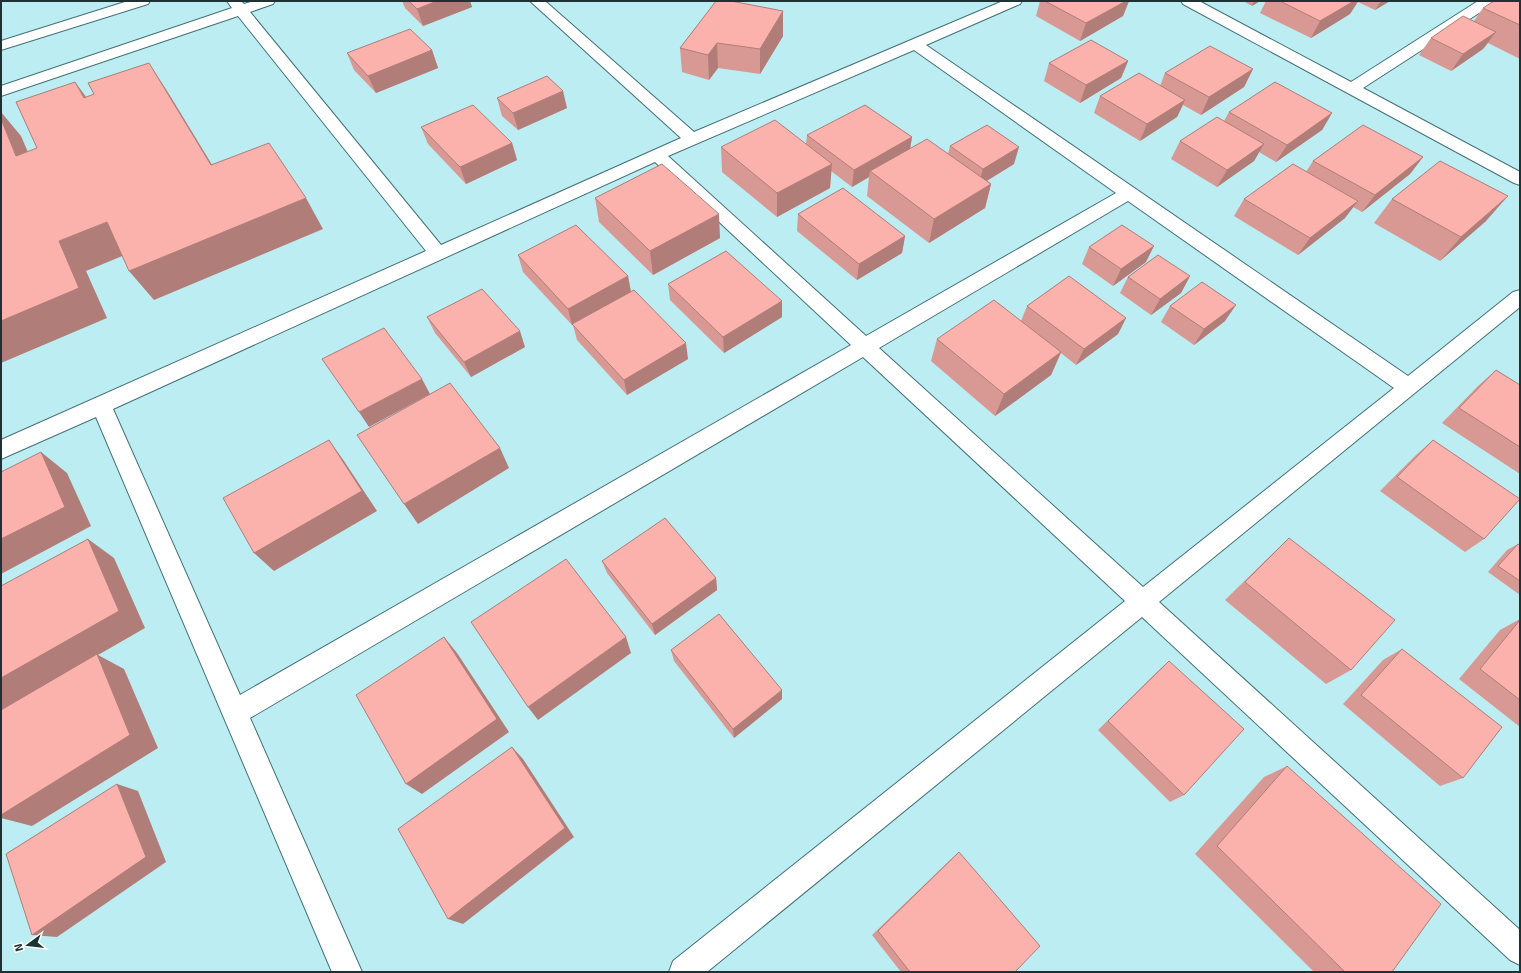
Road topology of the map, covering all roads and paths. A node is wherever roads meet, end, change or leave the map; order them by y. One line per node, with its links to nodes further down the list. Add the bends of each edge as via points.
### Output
1 (143, 1): 9 (street)
2 (268, 1): 7 (street)
3 (537, 1): 12 (street)
4 (1015, 1): 8 (street)
5 (1188, 1): 10 (street)
6 (1485, 1): 10 (street)
7 (238, 5): 11 (street); 16 (street)
8 (915, 44): 12 (street); 15 (street)
9 (1, 46)
10 (1351, 88): 14 (street)
11 (1, 91)
12 (692, 139): 13 (street)
13 (657, 156): 16 (street); 18 (street)
14 (1520, 179)
15 (1129, 193): 18 (street); 19 (street)
16 (438, 254): 20 (street)
17 (1520, 297): 19 (street)
18 (865, 347): 22 (street); 23 (street)
19 (1408, 387): 22 (street)
20 (101, 405): 21 (street); 23 (street)
21 (1, 450)
22 (1142, 602): 24 (street); 26 (street)
23 (234, 713): 25 (street)
24 (1520, 950)
25 (347, 972)
26 (684, 972)

